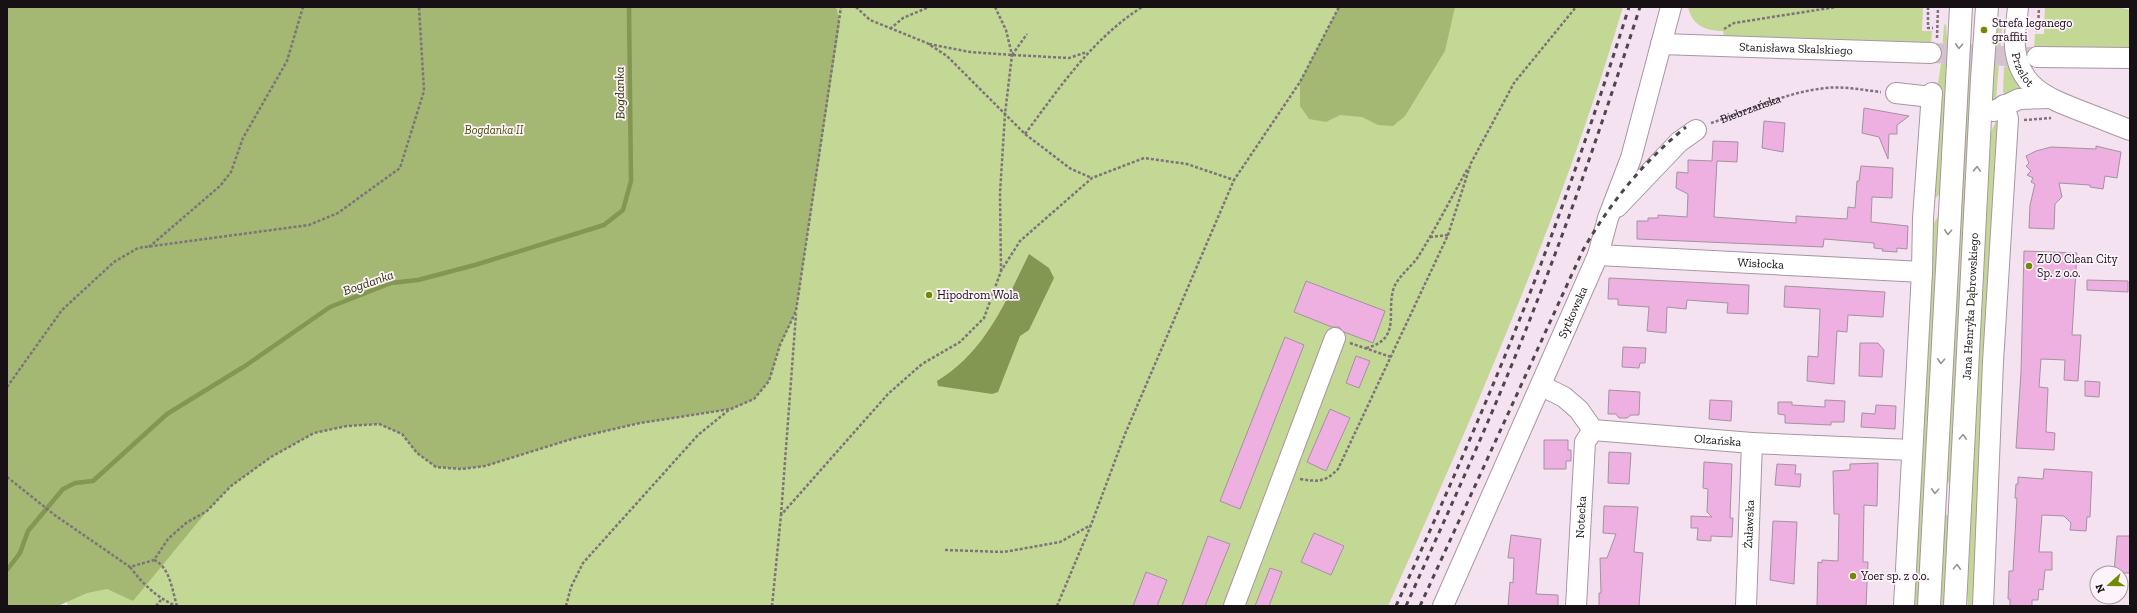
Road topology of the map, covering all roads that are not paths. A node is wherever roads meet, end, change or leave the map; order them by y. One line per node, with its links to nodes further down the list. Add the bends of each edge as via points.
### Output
1 (1671, 7): 5 (street, Sytkowska)
2 (1961, 7): 15 (main road, one-way to 15)
3 (1987, 7): 12 (main road, Jana Henryka Dąbrowskiego)
4 (2018, 7): 10 (street, Przelot, via 2015,41 2018,63 2026,78)
5 (1661, 44): 6 (street, Stanisława Skalskiego); 16 (street, Sytkowska, via 1630,158)
6 (1931, 53)
7 (2037, 57): 8 (street)
8 (2130, 58)
9 (1896, 93): 17 (street, via 1932,95)
10 (2049, 98): 11 (street, Przelot, via 2019,100); 14 (street, Przelot)
11 (2004, 105): 12 (street, Przelot); 32 (street, via 2008,119 1993,362)
12 (1979, 125): 31 (main road, Jana Henryka Dąbrowskiego, one-way to 12)
13 (1696, 130): 16 (street, via 1679,142)
14 (2130, 130)
15 (1950, 188): 17 (street, via 1941,206); 30 (main road, one-way to 30)
16 (1608, 218): 18 (street, Sytkowska)
17 (1923, 218): 19 (street)
18 (1598, 255): 19 (street, Wisłocka); 21 (street, Sytkowska)
19 (1922, 272): 24 (street)
20 (1335, 338): 25 (street)
21 (1542, 386): 22 (street, via 1564,397); 26 (street, Sytkowska)
22 (1593, 430): 23 (street, Olzańska); 27 (street, Notecka, via 1585,442)
23 (1752, 443): 24 (street, Olzańska); 28 (street, Żuławska)
24 (1912, 450): 29 (street)
25 (1234, 606)
26 (1443, 606)
27 (1576, 606)
28 (1746, 606)
29 (1904, 606)
30 (1929, 606)
31 (1955, 606)
32 (1983, 606)

